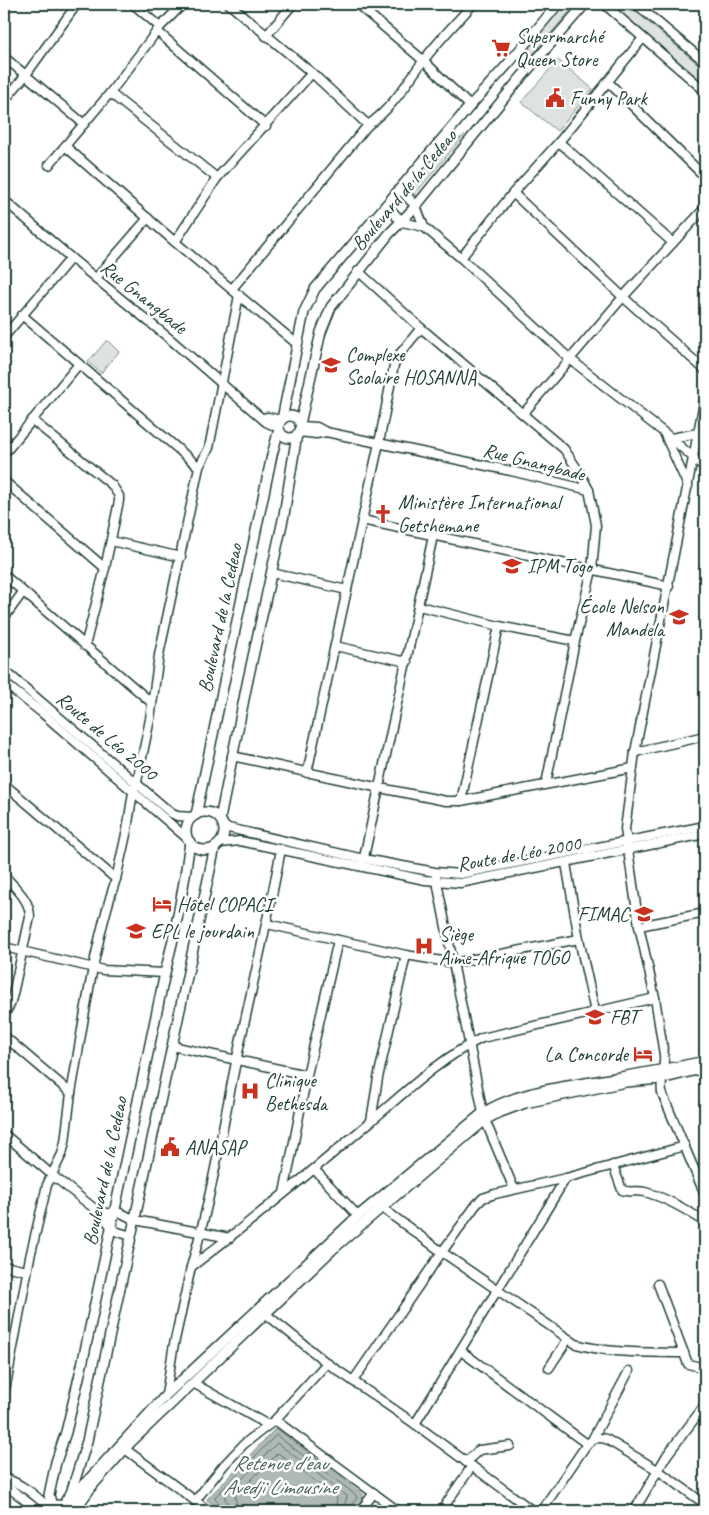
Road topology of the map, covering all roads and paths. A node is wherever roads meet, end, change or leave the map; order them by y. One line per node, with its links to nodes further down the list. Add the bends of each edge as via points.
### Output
1 (77, 4): 19 (street)
2 (133, 4): 12 (street)
3 (183, 4): 12 (street)
4 (229, 4): 13 (street)
5 (293, 4): 13 (street)
6 (473, 4): 16 (street)
7 (558, 4): 24 (main road, Boulevard de la Cedeao)
8 (585, 4): 37 (main road, Boulevard de la Cedeao)
9 (604, 4): 14 (street)
10 (636, 4): 17 (street)
11 (362, 5): 16 (street)
12 (158, 29): 22 (street); 27 (street)
13 (266, 36): 18 (street)
14 (643, 38): 20 (street); 21 (street)
15 (4, 57): 19 (street)
16 (424, 61): 24 (street); 26 (street, via 384,112)
17 (705, 62)
18 (312, 73): 26 (street); 27 (street)
19 (25, 76): 23 (street); 25 (street)
20 (608, 82): 28 (street); 31 (street)
21 (705, 91)
22 (110, 93): 25 (street); 32 (street)
23 (4, 101)
24 (470, 106): 33 (main road, Boulevard de la Cedeao)
25 (84, 124): 29 (street)
26 (368, 125): 48 (street)
27 (266, 126): 32 (street)
28 (560, 142): 34 (street); 43 (street)
29 (65, 146): 30 (street); 39 (street)
30 (49, 165)
31 (705, 177)
32 (217, 178): 42 (street)
33 (400, 190): 36 (main road, Boulevard de la Cedeao); 37 (main road)
34 (513, 193): 45 (street); 50 (street)
35 (4, 200): 44 (street, Rue Gnangbade)
36 (386, 205): 40 (main road); 54 (main road, Boulevard de la Cedeao, via 311,296)
37 (416, 206): 40 (main road, Boulevard de la Cedeao); 41 (street)
38 (705, 208): 43 (street)
39 (148, 218): 42 (street); 47 (street)
40 (402, 222): 41 (street); 46 (main road, Boulevard de la Cedeao)
41 (424, 227): 45 (street)
42 (175, 242): 48 (street)
43 (673, 243): 50 (street)
44 (71, 258): 47 (street, Rue Gnangbade); 51 (street)
45 (462, 258): 55 (street)
46 (358, 271): 52 (street); 63 (main road, Boulevard de la Cedeao, via 331,307 321,332)
47 (96, 278): 58 (street, Rue Gnangbade)
48 (232, 289): 49 (street)
49 (239, 295): 54 (street); 58 (street)
50 (624, 298): 55 (street); 57 (street)
51 (22, 315): 53 (street); 56 (street)
52 (421, 328): 60 (street); 67 (street, via 396,360)
53 (4, 337)
54 (297, 344): 62 (main road, Boulevard de la Cedeao)
55 (570, 359): 60 (street); 64 (street)
56 (79, 364): 61 (street); 70 (street)
57 (705, 370)
58 (221, 382): 62 (street, Rue Gnangbade, via 263,418); 70 (street, via 209,448)
59 (705, 397): 65 (street)
60 (523, 414): 74 (street, via 564,449)
61 (32, 420): 68 (street); 77 (street, via 114,488 119,501)
62 (280, 424): 63 (main road, via 285,417 292,416 296,418); 63 (main road, via 280,433 286,438 294,437); 108 (main road, Boulevard de la Cedeao)
63 (299, 429): 67 (street, Rue Gnangbade); 81 (main road, Boulevard de la Cedeao)
64 (663, 433): 66 (street); 73 (street)
65 (698, 433): 66 (street); 69 (street)
66 (671, 438): 69 (street)
67 (379, 443): 74 (street, Rue Gnangbade); 75 (street)
68 (4, 454)
69 (694, 457): 71 (street); 73 (street)
70 (199, 467): 78 (street)
71 (705, 468)
72 (4, 481): 79 (street)
73 (688, 486): 83 (street)
74 (589, 490): 80 (street, Rue Gnangbade, via 596,525)
75 (362, 520): 76 (street); 84 (street)
76 (433, 536): 80 (street); 86 (street)
77 (111, 542): 78 (street); 79 (street)
78 (181, 557): 95 (street)
79 (105, 568): 90 (street)
80 (592, 570): 83 (street); 89 (street, Rue Gnangbade)
81 (272, 573): 84 (street); 99 (main road, Boulevard de la Cedeao)
82 (4, 575): 85 (street)
83 (669, 586): 98 (street)
84 (347, 590): 91 (street)
85 (23, 592): 87 (street); 90 (street)
86 (419, 606): 88 (street); 92 (street)
87 (4, 618)
88 (499, 626): 89 (street); 107 (street)
89 (575, 641): 104 (street, Rue Gnangbade)
90 (84, 646): 95 (street)
91 (335, 646): 92 (street); 101 (street)
92 (407, 662): 105 (street)
93 (4, 670): 102 (street, Route de Léo 2000)
94 (4, 683): 106 (street, Route de Léo 2000)
95 (152, 703): 102 (street)
96 (705, 724): 97 (street)
97 (704, 737): 98 (street)
98 (635, 752): 100 (street)
99 (232, 756): 101 (street); 109 (main road, Boulevard de la Cedeao)
100 (633, 768): 104 (street); 114 (street, via 626,816)
101 (307, 772): 105 (street)
102 (137, 782): 106 (street); 108 (street, Route de Léo 2000, via 177,816)
103 (4, 784): 120 (street)
104 (546, 784): 107 (street)
105 (380, 788): 107 (street); 116 (street)
106 (133, 792): 112 (street, Route de Léo 2000); 120 (street)
107 (461, 802)
108 (194, 816): 109 (main road, via 209,813); 112 (main road, via 187,828)
109 (222, 823): 113 (main road, via 223,838); 116 (street, Route de Léo 2000)
110 (705, 826): 114 (street, Route de Léo 2000)
111 (705, 834): 114 (street, Route de Léo 2000)
112 (189, 841): 113 (main road, via 199,849 210,850); 132 (main road, Boulevard de la Cedeao, via 185,881)
113 (217, 845): 115 (street, Route de Léo 2000, via 240,841); 138 (main road, Boulevard de la Cedeao)
114 (627, 846): 117 (street, Route de Léo 2000); 118 (street, Route de Léo 2000, via 460,874); 124 (street)
115 (281, 849): 116 (street, Route de Léo 2000); 123 (street)
116 (363, 863): 118 (street, Route de Léo 2000); 121 (street, Route de Léo 2000)
117 (566, 863): 121 (street, Route de Léo 2000, via 475,881); 125 (street)
118 (435, 872): 121 (street)
119 (4, 875): 128 (street, via 30,907)
120 (116, 879): 131 (street)
121 (437, 882): 130 (street)
122 (705, 913): 124 (street)
123 (267, 924): 126 (street); 139 (street)
124 (640, 926): 133 (street)
125 (579, 939): 130 (street); 134 (street)
126 (338, 940): 129 (street); 142 (street)
127 (4, 947): 128 (street)
128 (22, 951): 131 (street); 135 (street, via 10,1005)
129 (406, 955): 130 (street); 146 (street)
130 (454, 963): 137 (street)
131 (94, 968): 132 (street); 144 (street)
132 (165, 973): 157 (main road, Boulevard de la Cedeao)
133 (655, 998): 134 (street); 143 (street, via 664,1055)
134 (595, 1012): 137 (street, via 482,1038)
135 (4, 1015)
136 (4, 1036): 144 (street)
137 (469, 1044): 145 (street); 146 (street)
138 (172, 1046): 139 (street); 160 (main road, Boulevard de la Cedeao)
139 (236, 1060): 142 (street); 163 (street)
140 (705, 1061): 143 (main road)
141 (705, 1068): 143 (main road)
142 (307, 1075): 154 (street)
143 (663, 1075): 145 (main road, via 525,1103); 148 (street, via 662,1093)
144 (72, 1093): 151 (street, via 66,1142)
145 (484, 1116): 153 (street); 156 (main road)
146 (371, 1121): 150 (street)
147 (4, 1134): 151 (street)
148 (685, 1146): 149 (street); 155 (street)
149 (613, 1165): 152 (street); 161 (street, via 625,1192 646,1192)
150 (314, 1169): 154 (street); 159 (street)
151 (52, 1175): 158 (street); 169 (street)
152 (566, 1178): 153 (street); 171 (street)
153 (514, 1189): 166 (street, via 483,1198)
154 (284, 1193): 165 (street)
155 (705, 1195)
156 (378, 1205): 159 (main road); 166 (street); 172 (main road)
157 (114, 1212): 158 (street); 160 (street); 162 (main road, Boulevard de la Cedeao)
158 (100, 1213): 162 (street)
159 (358, 1216): 183 (main road)
160 (135, 1220): 163 (street); 164 (main road, Boulevard de la Cedeao)
161 (705, 1222)
162 (111, 1227): 164 (street, via 120,1234); 199 (main road, Boulevard de la Cedeao)
163 (202, 1233): 165 (street); 168 (street)
164 (131, 1236): 191 (main road, Boulevard de la Cedeao)
165 (230, 1238): 168 (street)
166 (442, 1252): 171 (street); 180 (street)
167 (4, 1266): 169 (street)
168 (191, 1267): 183 (street)
169 (27, 1271): 182 (street)
170 (658, 1284): 175 (street)
171 (497, 1290): 173 (street); 174 (street)
172 (266, 1314): 176 (street); 181 (main road)
173 (568, 1339): 175 (street, via 592,1349); 177 (street)
174 (461, 1351): 186 (street); 188 (street)
175 (684, 1353): 178 (street, via 688,1364)
176 (327, 1363): 180 (street); 185 (street)
177 (548, 1368)
178 (705, 1368)
179 (629, 1370): 188 (street)
180 (353, 1381): 186 (street)
181 (193, 1382): 187 (street); 190 (main road)
182 (4, 1390)
183 (166, 1395): 193 (main road)
184 (704, 1411): 194 (street, via 667,1455)
185 (275, 1420): 187 (street); 196 (street)
186 (415, 1424): 192 (street)
187 (268, 1425): 197 (street, via 244,1444)
188 (590, 1441): 194 (street, via 599,1437 606,1439); 206 (street)
189 (510, 1446): 192 (street, via 479,1450)
190 (125, 1449): 197 (street); 200 (main road)
191 (81, 1461): 193 (main road, via 85,1467); 200 (main road, Boulevard de la Cedeao)
192 (469, 1464): 204 (street); 205 (street)
193 (98, 1468): 200 (main road)
194 (659, 1471): 198 (street); 207 (street)
195 (4, 1479): 199 (street, via 14,1481 29,1491)
196 (374, 1493): 202 (street); 203 (street)
197 (194, 1501): 201 (street)
198 (705, 1504)
199 (46, 1509): 200 (main road)
200 (68, 1509)
201 (209, 1511)
202 (360, 1511)
203 (398, 1511)
204 (441, 1511)
205 (533, 1511)
206 (541, 1511)
207 (634, 1511)

